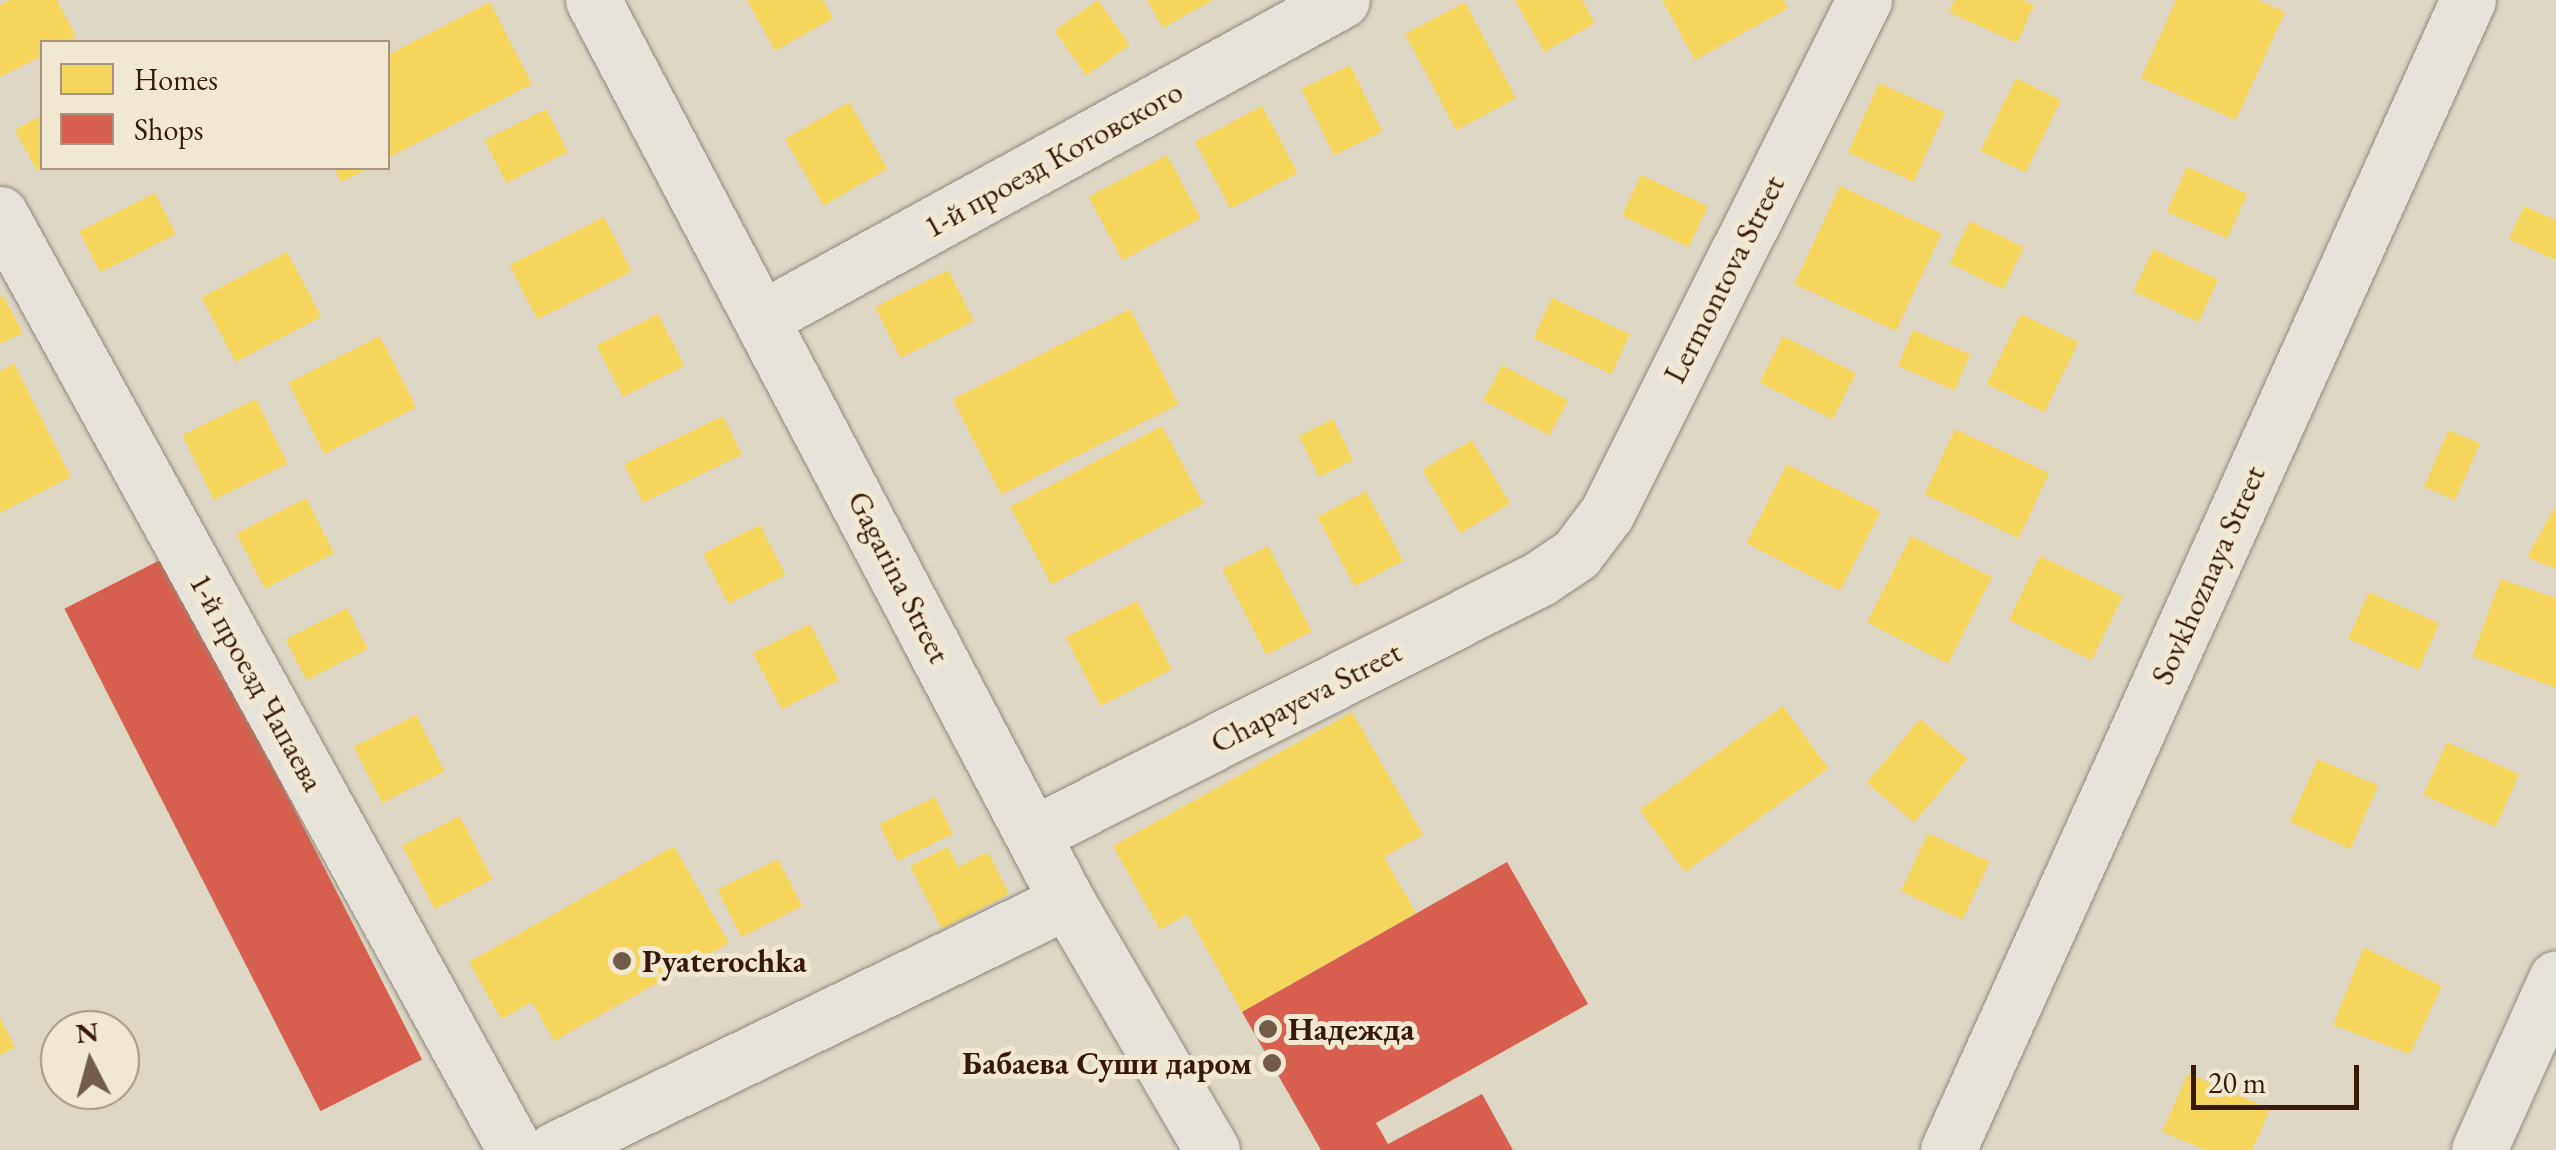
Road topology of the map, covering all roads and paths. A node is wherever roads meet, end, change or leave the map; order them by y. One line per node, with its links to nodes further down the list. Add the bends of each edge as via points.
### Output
1 (592, 0): 6 (street, Gagarina Street)
2 (1342, 0): 6 (street, 1-й проезд Котовского)
3 (1864, 0): 7 (street, Lermontova Street, via 1607,514)
4 (2468, 0): 14 (street, Sovkhoznaya Street)
5 (0, 214): 11 (street, 1-й проезд Чапаева)
6 (764, 317): 8 (street, Gagarina Street)
7 (1576, 554): 8 (street, Chapayeva Street, via 1539,579)
8 (1033, 834): 9 (street, Gagarina Street)
9 (1068, 901): 12 (street); 13 (street, Gagarina Street)
10 (2556, 979): 15 (street)
11 (515, 1150)
12 (554, 1150)
13 (1212, 1150)
14 (1948, 1150)
15 (2479, 1150)

